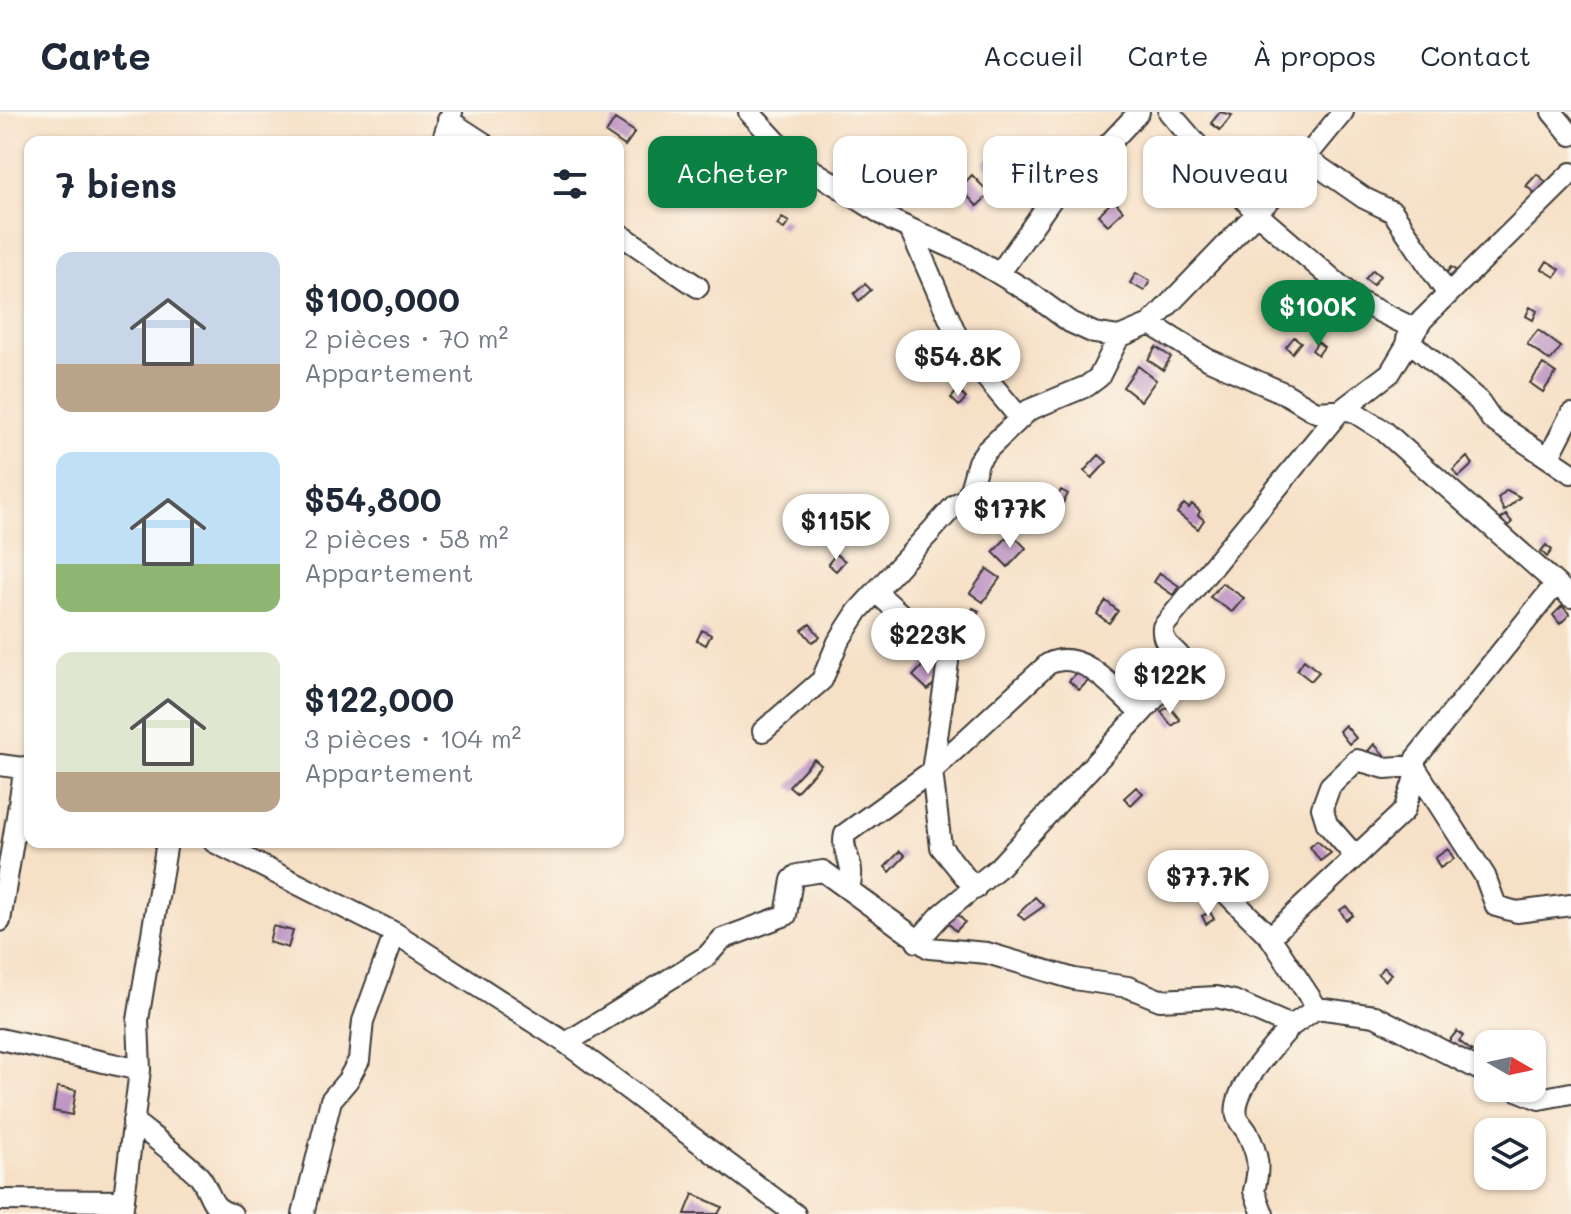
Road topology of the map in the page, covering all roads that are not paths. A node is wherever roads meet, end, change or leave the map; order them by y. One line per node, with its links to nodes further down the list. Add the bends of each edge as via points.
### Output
1 (750, 112): 15 (street, via 787,153)
2 (1139, 112): 17 (street, via 1107,146 1070,173)
3 (1169, 112): 14 (street)
4 (1343, 112): 10 (street)
5 (1552, 112): 7 (street)
6 (450, 116): 8 (street); 9 (street)
7 (1571, 135)
8 (444, 136)
9 (475, 136)
10 (1317, 143)
11 (1317, 165): 19 (street, via 1393,212)
12 (1571, 173): 19 (street)
13 (1260, 208): 14 (street)
14 (1256, 213): 20 (street); 21 (street, via 1358,301)
15 (910, 229): 17 (street, via 941,240); 25 (street, via 963,350)
16 (624, 237): 18 (street)
17 (999, 274): 22 (street, via 1070,322)
18 (698, 287)
19 (1447, 293): 21 (street)
20 (1150, 324): 22 (street); 23 (street, via 1207,359 1316,412)
21 (1411, 334): 23 (street, via 1390,373); 26 (street, via 1492,420)
22 (1119, 337): 25 (street, via 1099,377)
23 (1340, 411): 28 (street, via 1358,413 1384,431); 30 (street, via 1163,627 1166,645 1185,665)
24 (1571, 414): 26 (street)
25 (1019, 417): 29 (street, via 978,462 968,497)
26 (1549, 457): 27 (street)
27 (1571, 473)
28 (1563, 591): 34 (street, via 1416,758)
29 (876, 592): 31 (street, via 838,642 822,680); 35 (street, via 948,662)
30 (1141, 712): 35 (street, via 1079,661 1060,658); 42 (street)
31 (763, 731)
32 (0, 765): 33 (street)
33 (24, 768)
34 (1415, 770): 39 (street, via 1404,811); 39 (street, via 1357,760 1330,786 1322,808 1327,824); 43 (street, via 1485,876 1496,906 1517,912)
35 (932, 771): 41 (street, via 845,834 854,873); 42 (street, via 941,847)
36 (24, 785): 44 (street)
37 (166, 848): 53 (street, via 138,1020)
38 (226, 848): 45 (street)
39 (1355, 856): 46 (street)
40 (1214, 881): 46 (street)
41 (849, 888): 47 (street); 51 (street, via 823,871 797,875 780,919 722,939 707,956)
42 (975, 889): 47 (street)
43 (1571, 905)
44 (0, 921)
45 (395, 933): 51 (street); 60 (street, via 363,1021 354,1072 331,1100)
46 (1270, 937): 48 (street)
47 (917, 942): 49 (street, via 942,950 987,953 1074,979 1128,987 1160,1000 1234,1001)
48 (1317, 1008): 49 (street); 52 (street, via 1375,1016)
49 (1291, 1026): 62 (street, via 1257,1065 1238,1104 1237,1117 1261,1171 1254,1191)
50 (0, 1039): 53 (street)
51 (566, 1043): 61 (street)
52 (1474, 1067)
53 (140, 1070): 56 (street)
54 (1571, 1093): 55 (street)
55 (1546, 1098)
56 (133, 1121): 58 (street); 59 (street, via 198,1175 220,1212)
57 (0, 1200): 58 (street)
58 (123, 1208)
59 (232, 1214)
60 (303, 1214)
61 (795, 1214)
62 (1263, 1214)

